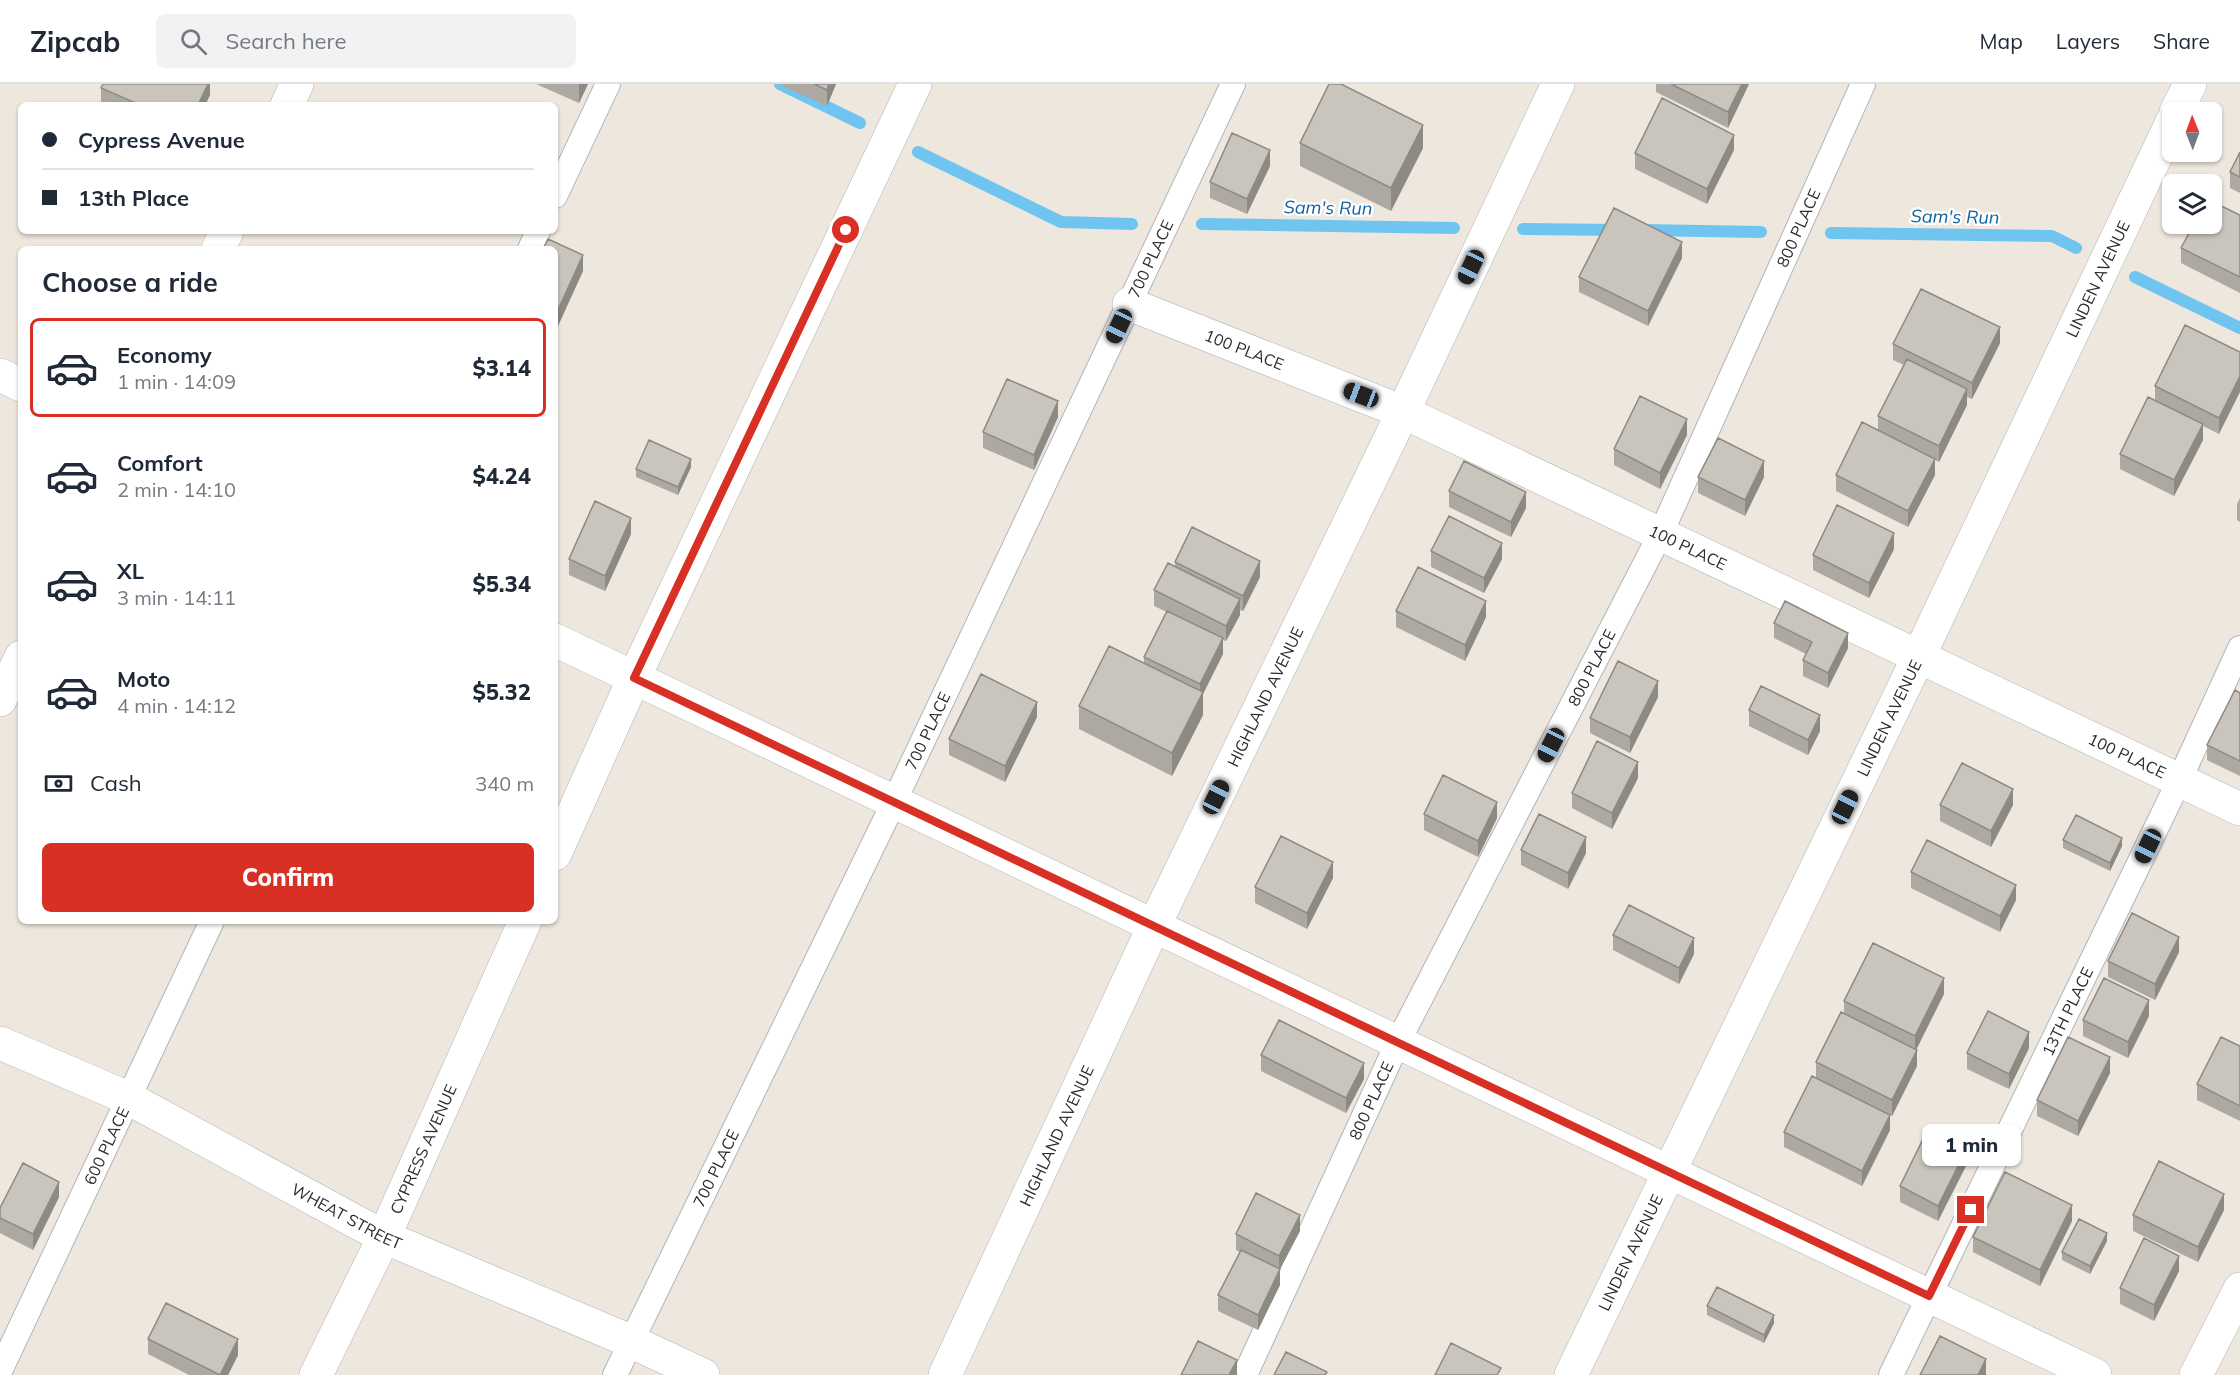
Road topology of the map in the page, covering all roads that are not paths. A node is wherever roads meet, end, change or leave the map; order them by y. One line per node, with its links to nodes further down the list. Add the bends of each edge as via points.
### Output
1 (297, 84): 8 (street)
2 (608, 84): 11 (lane)
3 (915, 84): 21 (street)
4 (1233, 84): 12 (lane, 700 PLACE)
5 (1558, 84): 15 (street, HIGHLAND AVENUE)
6 (1863, 84): 16 (lane, 800 PLACE)
7 (2190, 84): 9 (street)
8 (288, 102)
9 (2181, 102)
10 (2162, 143): 19 (street, LINDEN AVENUE)
11 (558, 190)
12 (1129, 304): 15 (street, 100 PLACE); 24 (lane, 700 PLACE)
13 (0, 375): 14 (street)
14 (18, 384)
15 (1403, 412): 16 (street, 100 PLACE); 29 (street, HIGHLAND AVENUE)
16 (1661, 533): 19 (street, 100 PLACE); 30 (lane, 800 PLACE)
17 (558, 641): 21 (street)
18 (2240, 648): 23 (lane, 13TH PLACE)
19 (1918, 658): 23 (street, 100 PLACE); 33 (street, LINDEN AVENUE)
20 (18, 663): 22 (street)
21 (634, 678): 24 (street); 26 (street)
22 (0, 700)
23 (2179, 781): 25 (street, 100 PLACE); 36 (lane, 13TH PLACE)
24 (894, 802): 29 (street); 37 (lane, 700 PLACE)
25 (2240, 810)
26 (558, 847)
27 (211, 924): 32 (lane, 600 PLACE)
28 (524, 924): 34 (street, CYPRESS AVENUE)
29 (1154, 926): 30 (street); 42 (street, HIGHLAND AVENUE)
30 (1398, 1042): 33 (street); 43 (lane, 800 PLACE)
31 (0, 1043): 32 (street, WHEAT STREET)
32 (128, 1098): 34 (street, WHEAT STREET); 38 (lane, 600 PLACE)
33 (1668, 1171): 36 (street); 44 (street, LINDEN AVENUE)
34 (384, 1237): 37 (street, WHEAT STREET); 39 (street, CYPRESS AVENUE)
35 (2240, 1289): 47 (street)
36 (1929, 1296): 45 (lane, 13TH PLACE); 46 (street)
37 (630, 1341): 40 (lane, 700 PLACE); 41 (street, WHEAT STREET)
38 (0, 1371)
39 (316, 1375)
40 (615, 1375)
41 (702, 1375)
42 (945, 1375)
43 (1245, 1375)
44 (1571, 1375)
45 (1891, 1375)
46 (2096, 1375)
47 (2196, 1375)

